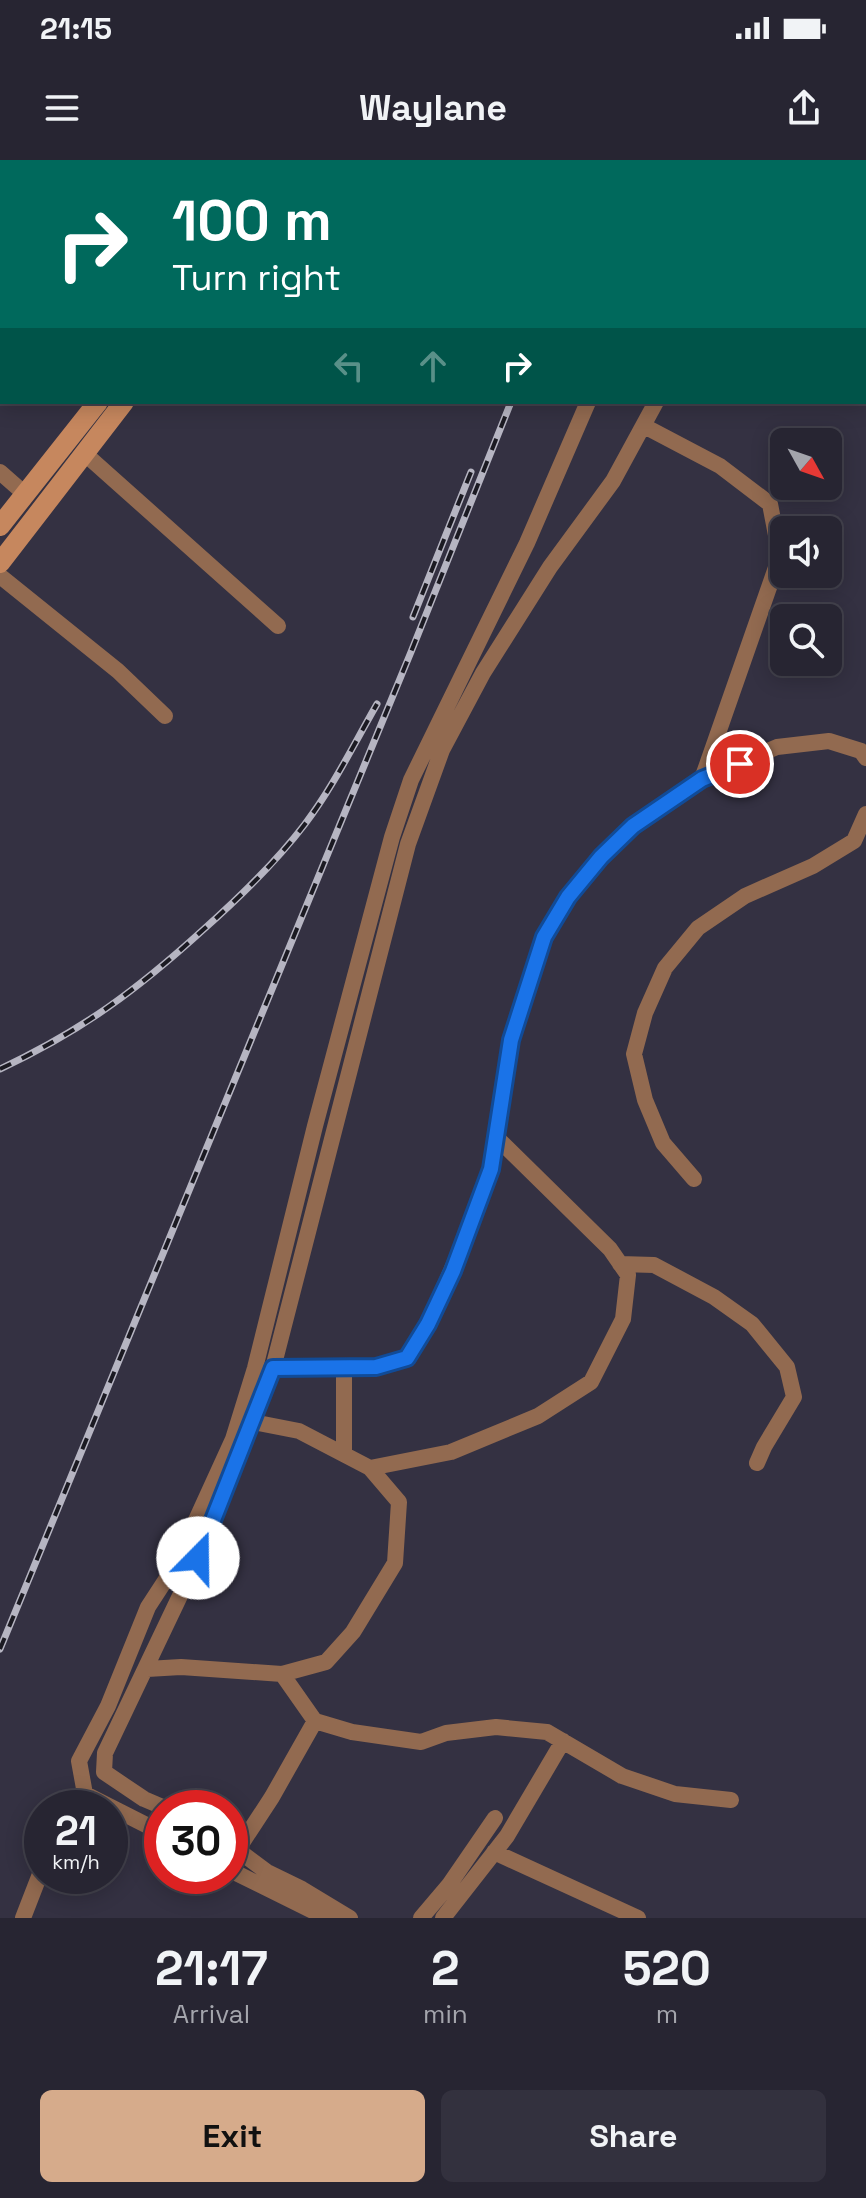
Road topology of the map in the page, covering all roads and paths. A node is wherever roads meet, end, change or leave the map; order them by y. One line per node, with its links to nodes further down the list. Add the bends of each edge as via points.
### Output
1 (96, 404): 8 (main road)
2 (122, 404): 6 (main road)
3 (587, 404): 30 (street, via 527,543 411,780 233,1439 176,1564 148,1607 79,1761)
4 (655, 404): 5 (street)
5 (644, 426): 15 (street, via 720,466 770,504 780,556); 20 (street, via 613,481 483,673 442,750 408,844)
6 (84, 453): 10 (main road); 12 (street)
7 (0, 472): 8 (street)
8 (25, 494): 9 (main road)
9 (0, 526)
10 (0, 563)
11 (0, 576): 13 (street)
12 (278, 626)
13 (165, 716)
14 (866, 758): 15 (street, via 861,751 829,741 777,747)
15 (702, 779): 17 (street, via 633,826 601,857 544,937 511,1040)
16 (866, 814): 18 (street, via 854,841 745,896 698,928 665,968 634,1054 663,1143)
17 (496, 1137): 19 (street); 21 (street, via 491,1169 453,1271 407,1358 376,1367)
18 (694, 1179)
19 (620, 1264): 24 (street, via 654,1265 714,1297 752,1324 787,1367 794,1397); 25 (street, via 628,1275 623,1319 591,1382 538,1416 451,1452)
20 (273, 1368): 21 (street); 22 (street)
21 (344, 1368): 23 (street)
22 (253, 1422): 23 (street, via 299,1431); 26 (street)
23 (344, 1454): 25 (street)
24 (757, 1463)
25 (370, 1468): 27 (street, via 399,1502 395,1563 353,1632 326,1662)
26 (147, 1669): 27 (street); 31 (street, via 105,1753 104,1772)
27 (282, 1674): 28 (street)
28 (315, 1721): 29 (street, via 421,1742 496,1727 547,1732); 34 (street)
29 (563, 1741): 32 (street, via 622,1776 675,1794); 35 (street)
30 (84, 1790)
31 (144, 1799)
32 (731, 1800)
33 (495, 1818): 39 (street)
34 (248, 1828)
35 (494, 1852): 43 (street); 44 (street)
36 (248, 1857): 42 (street)
37 (248, 1879): 41 (street)
38 (32, 1894): 40 (street)
39 (426, 1916)
40 (23, 1918)
41 (327, 1918)
42 (350, 1918)
43 (443, 1918)
44 (638, 1918)

